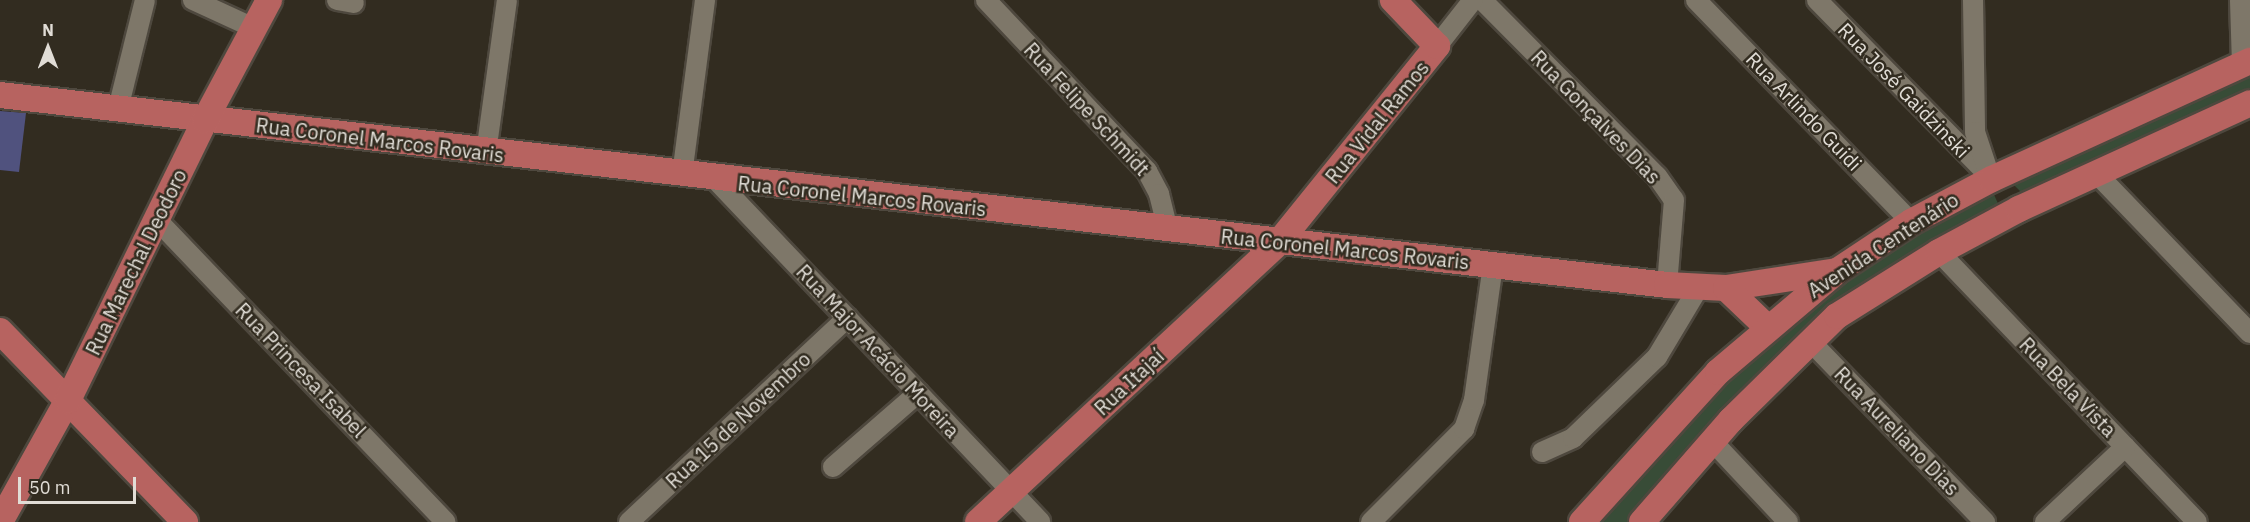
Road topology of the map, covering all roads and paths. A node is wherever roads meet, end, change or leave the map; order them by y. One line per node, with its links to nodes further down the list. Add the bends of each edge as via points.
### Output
1 (145, 0): 20 (street)
2 (193, 0): 15 (street)
3 (269, 0): 15 (main road, Rua Marechal Deodoro)
4 (507, 0): 24 (street)
5 (705, 0): 26 (street)
6 (986, 0): 32 (street, Rua Felipe Schmidt, via 1147,171 1159,194)
7 (1393, 0): 16 (main road)
8 (1473, 0): 16 (street, Rua Vidal Ramos)
9 (1482, 0): 37 (street, Rua Gonçalves Dias, via 1657,176 1674,200)
10 (1696, 0): 31 (street, Rua Arlindo Guidi)
11 (1817, 0): 23 (street, Rua José Gaidzinski)
12 (1973, 0): 22 (street)
13 (2240, 0): 14 (street)
14 (2245, 22): 17 (street)
15 (254, 28): 21 (main road, Rua Marechal Deodoro)
16 (1437, 46): 33 (main road, Rua Vidal Ramos)
17 (2246, 62): 27 (main road, Avenida Centenário)
18 (0, 95): 20 (main road, Rua Coronel Marcos Rovaris)
19 (2250, 103): 25 (main road, Avenida Centenário)
20 (118, 109): 21 (main road, Rua Coronel Marcos Rovaris)
21 (205, 120): 24 (main road, Rua Coronel Marcos Rovaris); 30 (main road, Rua Marechal Deodoro)
22 (1975, 132): 23 (street); 27 (street)
23 (1948, 139): 27 (street, Rua José Gaidzinski)
24 (486, 153): 26 (main road, Rua Coronel Marcos Rovaris)
25 (2096, 173): 29 (main road, Avenida Centenário); 43 (street)
26 (682, 175): 28 (main road, Rua Coronel Marcos Rovaris)
27 (1992, 179): 29 (main road); 31 (main road, Avenida Centenário)
28 (716, 180): 32 (main road, Rua Coronel Marcos Rovaris); 40 (street, Rua Major Acácio Moreira)
29 (2019, 209): 34 (main road, Avenida Centenário)
30 (156, 219): 46 (main road, Rua Marechal Deodoro); 54 (street, Rua Princesa Isabel)
31 (1911, 222): 36 (main road, Avenida Centenário)
32 (1168, 229): 33 (main road, Rua Coronel Marcos Rovaris)
33 (1279, 242): 35 (main road, Rua Coronel Marcos Rovaris); 51 (main road, Rua Itajaí)
34 (1939, 252): 44 (main road, Avenida Centenário, via 1838,316); 48 (street, Rua Bela Vista)
35 (1493, 265): 37 (main road, Rua Coronel Marcos Rovaris); 58 (street, via 1474,400 1464,429)
36 (1837, 271): 39 (main road, Rua Coronel Marcos Rovaris); 41 (main road, Avenida Centenário)
37 (1667, 285): 38 (main road, Rua Coronel Marcos Rovaris)
38 (1699, 287): 39 (main road, Rua Coronel Marcos Rovaris); 49 (street, via 1657,357 1574,438)
39 (1725, 288): 41 (main road)
40 (847, 318): 45 (street, Rua Major Acácio Moreira); 55 (street, Rua 15 de Novembro)
41 (1767, 327): 59 (main road, Avenida Centenário, via 1718,372)
42 (0, 330): 46 (main road)
43 (2250, 333)
44 (1810, 341): 47 (main road, Avenida Centenário); 62 (street, Rua Aureliano Dias)
45 (918, 393): 50 (street); 51 (street, Rua Major Acácio Moreira)
46 (68, 400): 52 (main road, Rua Marechal Deodoro); 53 (main road)
47 (1712, 441): 60 (main road, Avenida Centenário); 61 (street)
48 (2124, 447): 63 (street); 64 (street, Rua Bela Vista)
49 (1542, 452)
50 (833, 466)
51 (1011, 491): 56 (main road, Rua Itajaí); 57 (street, Rua Major Acácio Moreira)
52 (0, 522)
53 (185, 522)
54 (446, 522)
55 (629, 522)
56 (978, 522)
57 (1041, 522)
58 (1371, 522)
59 (1582, 522)
60 (1642, 522)
61 (1788, 522)
62 (1985, 522)
63 (2045, 522)
64 (2197, 522)

